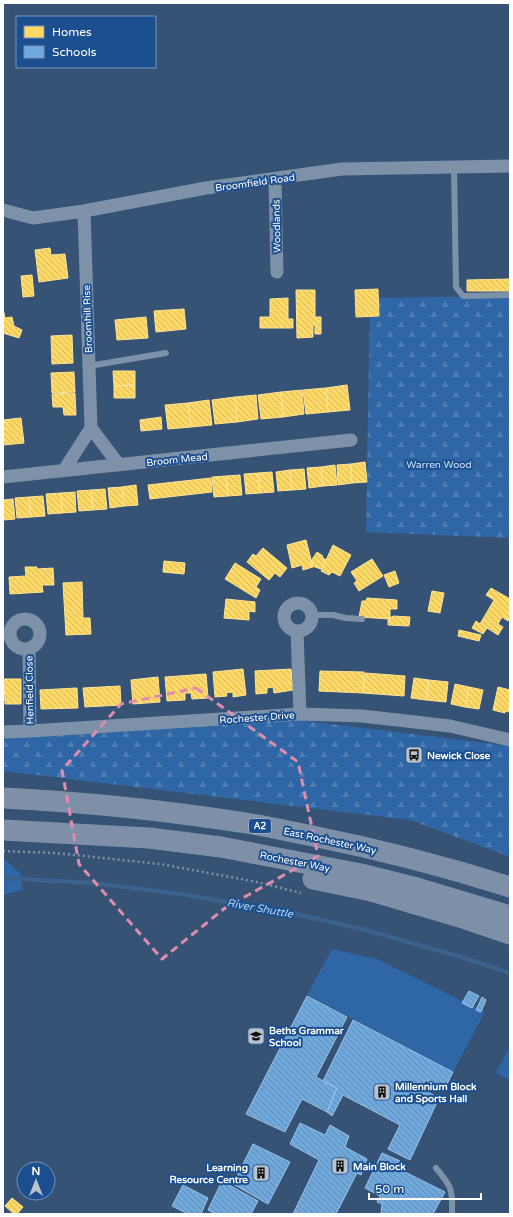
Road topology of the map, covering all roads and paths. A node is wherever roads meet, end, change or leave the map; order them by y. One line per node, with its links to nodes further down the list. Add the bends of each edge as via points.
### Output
1 (510, 166): 2 (street, Broomfield Road)
2 (454, 167): 3 (street, Broomfield Road, via 342,170); 7 (lane, via 456,287 463,296)
3 (275, 180): 5 (street, Broomfield Road, via 206,188); 6 (street, Woodlands)
4 (3, 210): 5 (street, Broomfield Road, via 33,218)
5 (84, 211): 9 (street, Broomhill Rise)
6 (277, 272)
7 (510, 295)
8 (166, 353): 9 (lane)
9 (89, 366): 10 (street, Broomhill Rise)
10 (91, 428): 12 (street); 13 (street)
11 (351, 440): 12 (street, Broom Mead)
12 (119, 465): 13 (street, Broom Mead)
13 (64, 470): 14 (street, Broom Mead)
14 (3, 477)
15 (312, 614): 16 (lane); 17 (street, via 309,626); 17 (street, via 308,606 299,602 287,608 283,616 286,625)
16 (362, 619)
17 (297, 631): 19 (street)
18 (28, 648): 20 (street, Henfield Close)
19 (300, 714): 20 (street, Rochester Drive); 22 (street, Rochester Drive, via 362,716 450,726)
20 (30, 731): 21 (street, Rochester Drive)
21 (3, 732)
22 (510, 740)
23 (3, 798): 27 (highway, East Rochester Way / A2, via 154,810 253,824 365,847 460,871)
24 (3, 830): 25 (highway)
25 (75, 834): 29 (highway, Rochester Way, via 149,838 221,847 292,860 417,888); 30 (highway, via 274,870 371,891)
26 (3, 851): 28 (path, via 56,853 160,864)
27 (510, 887)
28 (308, 894)
29 (510, 916)
30 (510, 933)
31 (436, 1168): 32 (lane, via 449,1183 453,1196)
32 (452, 1214)

